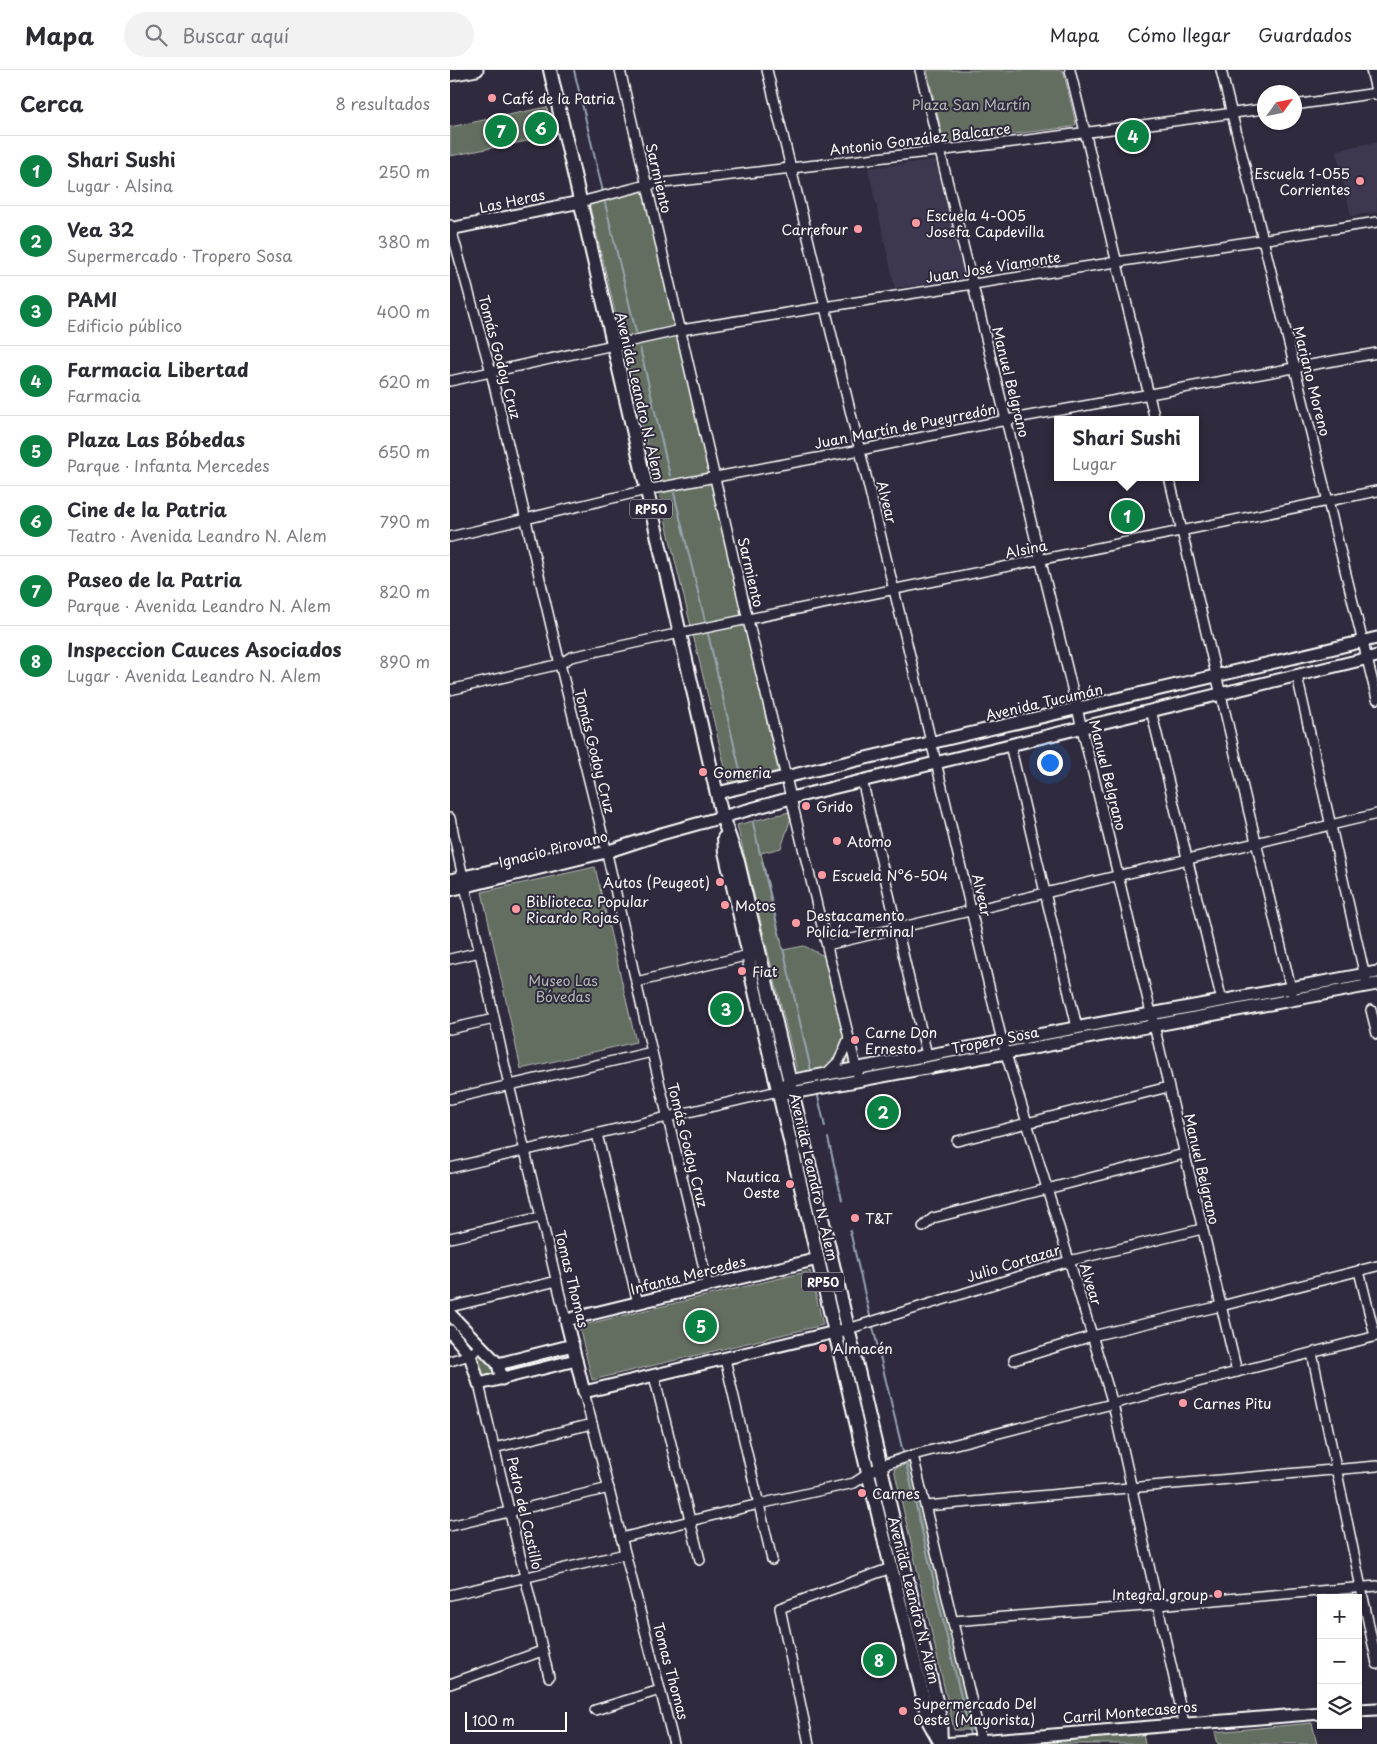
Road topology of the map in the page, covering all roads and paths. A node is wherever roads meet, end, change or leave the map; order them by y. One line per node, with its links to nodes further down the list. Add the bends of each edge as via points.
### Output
1 (477, 70): 9 (street)
2 (550, 70): 18 (main road, Avenida Leandro N. Alem / RP50)
3 (620, 70): 17 (street, Sarmiento)
4 (767, 70): 16 (street, Alvear)
5 (920, 70): 15 (street, Manuel Belgrano)
6 (1070, 70): 14 (street)
7 (1221, 70): 13 (street, Mariano Moreno)
8 (1371, 70): 10 (street)
9 (450, 75)
10 (1377, 94): 11 (street)
11 (1302, 103)
12 (1257, 110): 13 (street, Antonio González Balcarce)
13 (1232, 113): 14 (street, Antonio González Balcarce); 21 (street, Mariano Moreno)
14 (1085, 132): 15 (street, Antonio González Balcarce); 22 (street)
15 (939, 150): 16 (street, Antonio González Balcarce); 23 (street, Manuel Belgrano)
16 (791, 168): 17 (street, Antonio González Balcarce); 24 (street, Alvear)
17 (646, 185): 18 (street, Antonio González Balcarce); 25 (street, Sarmiento)
18 (580, 202): 20 (street, Las Heras); 26 (main road, Avenida Leandro N. Alem / RP50)
19 (1377, 222): 21 (street, Juan José Viamonte)
20 (450, 228): 29 (street, Tomás Godoy Cruz)
21 (1263, 240): 22 (street, Juan José Viamonte); 28 (street, Mariano Moreno)
22 (1118, 262): 23 (street, Juan José Viamonte); 31 (street)
23 (972, 284): 24 (street, Juan José Viamonte); 33 (street, Manuel Belgrano)
24 (824, 306): 25 (street, Juan José Viamonte); 34 (street, Alvear)
25 (680, 330): 26 (street, Juan José Viamonte); 35 (street, Sarmiento)
26 (613, 344): 29 (street, Juan José Viamonte); 37 (main road, Avenida Leandro N. Alem / RP50)
27 (1377, 352): 28 (street, Juan Martín de Pueyrredón)
28 (1295, 368): 31 (street, Juan Martín de Pueyrredón); 39 (street, Mariano Moreno)
29 (491, 372): 30 (street, Juan José Viamonte); 40 (street, Tomás Godoy Cruz)
30 (450, 381)
31 (1150, 395): 32 (street); 33 (street, Juan Martín de Pueyrredón)
32 (1154, 416)
33 (1006, 420): 34 (street, Juan Martín de Pueyrredón); 43 (street, Manuel Belgrano)
34 (860, 450): 35 (street, Juan Martín de Pueyrredón); 44 (street, Alvear)
35 (715, 476): 37 (street, Juan Martín de Pueyrredón); 45 (street, Sarmiento)
36 (1170, 481): 41 (street)
37 (646, 490): 40 (street, Juan Martín de Pueyrredón); 46 (main road, Avenida Leandro N. Alem / RP50)
38 (1377, 491): 39 (street, Alsina)
39 (1328, 501): 41 (street, Alsina); 48 (street, Mariano Moreno)
40 (526, 519): 42 (street, Juan Martín de Pueyrredón); 50 (street, Tomás Godoy Cruz)
41 (1182, 531): 43 (street, Alsina); 51 (street)
42 (450, 537)
43 (1041, 560): 44 (street, Alsina); 56 (street, Manuel Belgrano)
44 (894, 589): 45 (street, Alsina); 59 (street, Alvear)
45 (748, 620): 46 (street, Alsina); 62 (street, Sarmiento)
46 (680, 633): 50 (street, Alsina, via 571,657); 64 (main road, Avenida Leandro N. Alem / RP50)
47 (1377, 638): 48 (street, Avenida Tucumán)
48 (1363, 642): 49 (street, Mariano Moreno); 51 (street, Avenida Tucumán)
49 (1372, 657): 52 (street); 55 (street, Mariano Moreno)
50 (560, 664): 53 (street, Alsina); 71 (street, Tomás Godoy Cruz)
51 (1216, 676): 54 (street); 56 (street, Avenida Tucumán)
52 (1297, 676): 54 (street); 69 (street)
53 (450, 690)
54 (1220, 694): 57 (street); 70 (street)
55 (1377, 699)
56 (1078, 710): 58 (street, Manuel Belgrano); 59 (street, Avenida Tucumán)
57 (1152, 710): 58 (street); 72 (street)
58 (1082, 727): 60 (street); 73 (street, Manuel Belgrano)
59 (931, 743): 61 (street, Alvear); 62 (street, Avenida Tucumán)
60 (1010, 745): 61 (street); 77 (street)
61 (936, 762): 63 (street); 78 (street, Alvear)
62 (786, 778): 64 (street, Avenida Tucumán); 65 (street, Sarmiento)
63 (862, 780): 65 (street); 79 (street)
64 (718, 794): 67 (main road, Avenida Leandro N. Alem / RP50)
65 (791, 798): 67 (street); 80 (street, Sarmiento)
66 (1377, 814): 69 (street)
67 (722, 816): 71 (street, Ignacio Pirovano); 82 (main road, Avenida Leandro N. Alem / RP50, via 725,852); 105 (main road, Avenida Leandro N. Alem / RP50, via 738,862)
68 (450, 818): 75 (street, Tomas Thomas)
69 (1331, 825): 70 (street); 85 (street)
70 (1256, 842): 72 (street); 88 (street)
71 (606, 849): 75 (street, Ignacio Pirovano); 86 (street, Tomás Godoy Cruz)
72 (1188, 859): 73 (street); 89 (street)
73 (1118, 875): 77 (street); 92 (street, Manuel Belgrano)
74 (450, 880): 75 (street, Ignacio Pirovano)
75 (464, 881): 76 (street, Ignacio Pirovano); 81 (street, Tomas Thomas)
76 (450, 890)
77 (1045, 893): 78 (street); 93 (street)
78 (971, 910): 79 (street); 97 (street, Alvear)
79 (897, 928): 80 (street); 100 (street)
80 (828, 945): 96 (street, Sarmiento)
81 (480, 952): 83 (street); 91 (street, Tomas Thomas)
82 (749, 955): 86 (street); 107 (main road, Avenida Leandro N. Alem / RP50)
83 (450, 959)
84 (1377, 972): 85 (street, Tropero Sosa)
85 (1365, 974): 87 (street); 88 (street, Tropero Sosa)
86 (636, 982): 98 (street, Tomás Godoy Cruz)
87 (1372, 985): 88 (street, Tropero Sosa)
88 (1292, 994): 89 (street, Tropero Sosa); 92 (street, Tropero Sosa)
89 (1222, 1001): 92 (street, Tropero Sosa)
90 (1371, 1010): 95 (street)
91 (494, 1019): 94 (street); 104 (street, Tomas Thomas)
92 (1152, 1019): 93 (street, Tropero Sosa); 99 (street, Tropero Sosa); 106 (street, Manuel Belgrano)
93 (1077, 1027): 97 (street, Tropero Sosa)
94 (450, 1029)
95 (1377, 1034)
96 (849, 1038): 101 (street, Sarmiento); 102 (street, via 839,1061)
97 (1002, 1041): 99 (street, Alvear); 100 (street, Tropero Sosa)
98 (652, 1052): 104 (street); 109 (street, Tomás Godoy Cruz)
99 (1006, 1054): 103 (street, Tropero Sosa); 110 (street, Alvear)
100 (927, 1055): 101 (street, Tropero Sosa)
101 (856, 1068): 102 (street, Tropero Sosa); 103 (street, Sarmiento)
102 (826, 1074): 105 (street, Tropero Sosa)
103 (859, 1080): 105 (street, Tropero Sosa)
104 (509, 1085): 108 (street); 113 (street, Tomas Thomas)
105 (791, 1087): 107 (street, Tropero Sosa); 132 (main road, Avenida Leandro N. Alem / RP50)
106 (1168, 1087): 110 (street); 114 (street, Manuel Belgrano)
107 (778, 1091): 109 (street); 121 (main road, Avenida Leandro N. Alem / RP50)
108 (450, 1099)
109 (667, 1117): 111 (street); 126 (street, Tomás Godoy Cruz)
110 (1027, 1124): 112 (street); 116 (street, Alvear)
111 (597, 1134): 113 (street); 127 (street)
112 (957, 1142)
113 (524, 1151): 115 (street); 117 (street, Tomas Thomas)
114 (1184, 1154): 116 (street); 119 (street, Manuel Belgrano)
115 (450, 1168)
116 (1047, 1188): 118 (street, via 933,1218); 122 (street, Alvear)
117 (541, 1217): 120 (street); 125 (street, Tomas Thomas)
118 (923, 1227)
119 (1202, 1229): 122 (street, Julio Cortazar); 128 (street, Manuel Belgrano)
120 (450, 1238)
121 (818, 1259): 126 (street, Infanta Mercedes); 134 (main road, Avenida Leandro N. Alem / RP50)
122 (1069, 1261): 132 (street, Julio Cortazar); 135 (street, Alvear)
123 (1377, 1266): 124 (street)
124 (1359, 1271): 128 (street); 136 (street)
125 (557, 1281): 129 (street); 131 (street, Tomas Thomas)
126 (708, 1285): 127 (street, Infanta Mercedes)
127 (638, 1303): 131 (street, Infanta Mercedes)
128 (1221, 1306): 135 (street); 146 (street, Manuel Belgrano)
129 (450, 1307)
130 (450, 1314): 138 (street)
131 (566, 1320): 137 (street, Tomas Thomas)
132 (848, 1329): 134 (street, Julio Cortazar); 155 (main road, Avenida Leandro N. Alem / RP50)
133 (450, 1331): 140 (street)
134 (835, 1334): 141 (street, Julio Cortazar); 158 (main road, Avenida Leandro N. Alem / RP50)
135 (1092, 1336): 143 (street); 151 (street, Alvear)
136 (1376, 1336): 139 (street)
137 (573, 1345): 142 (street, Tomas Thomas); 145 (street)
138 (481, 1346): 140 (street); 145 (street)
139 (1312, 1352): 146 (street); 157 (street)
140 (470, 1355): 144 (street); 149 (street, Pedro del Castillo)
141 (725, 1359): 147 (street, Julio Cortazar); 161 (street)
142 (576, 1360): 148 (street); 150 (street, Tomas Thomas)
143 (1014, 1360)
144 (450, 1361)
145 (498, 1364): 148 (street)
146 (1237, 1372): 151 (street)
147 (654, 1376): 150 (street, Julio Cortazar); 164 (street)
148 (502, 1378): 149 (street)
149 (479, 1384): 153 (street, Pedro del Castillo)
150 (584, 1392): 152 (street, Tomas Thomas)
151 (1113, 1404): 154 (street); 160 (street, Alvear)
152 (592, 1424): 153 (street); 159 (street, Tomas Thomas)
153 (494, 1448): 163 (street, Pedro del Castillo)
154 (913, 1455): 155 (street); 162 (street)
155 (880, 1466): 158 (street); 170 (main road, Avenida Leandro N. Alem / RP50, via 940,1718 941,1744 929,1722)
156 (1377, 1466): 157 (street)
157 (1336, 1470): 160 (street); 173 (street)
158 (868, 1473): 161 (street, via 854,1483); 170 (main road, Avenida Leandro N. Alem / RP50)
159 (608, 1488): 163 (street); 166 (street, Tomas Thomas)
160 (1131, 1488): 162 (street); 175 (street, Alvear)
161 (759, 1504): 164 (street); 169 (street)
162 (926, 1506): 176 (street)
163 (509, 1512): 165 (street); 171 (street, Pedro del Castillo)
164 (690, 1521): 166 (street); 168 (street)
165 (450, 1526)
166 (621, 1538): 167 (street, Tomas Thomas)
167 (625, 1554): 171 (street); 181 (street, Tomas Thomas)
168 (700, 1560)
169 (772, 1560)
170 (891, 1568): 189 (street, via 780,1608)
171 (525, 1577): 174 (street); 177 (street, Pedro del Castillo)
172 (1377, 1586): 173 (street)
173 (1361, 1587): 175 (street); 178 (street)
174 (450, 1595)
175 (1157, 1605): 176 (street); 186 (street, Alvear)
176 (953, 1621): 187 (street)
177 (542, 1651): 179 (street, Pedro del Castillo); 180 (street)
178 (1377, 1664)
179 (549, 1677)
180 (450, 1684)
181 (660, 1690): 183 (street); 188 (street, Tomas Thomas)
182 (1377, 1709): 184 (street)
183 (595, 1710)
184 (1362, 1710)
185 (1317, 1713): 186 (street, Carril Montecaseros)
186 (1184, 1723): 187 (street, Carril Montecaseros)
187 (981, 1740): 190 (street, Carril Montecaseros)
188 (674, 1744)
189 (809, 1744)
190 (942, 1744)

